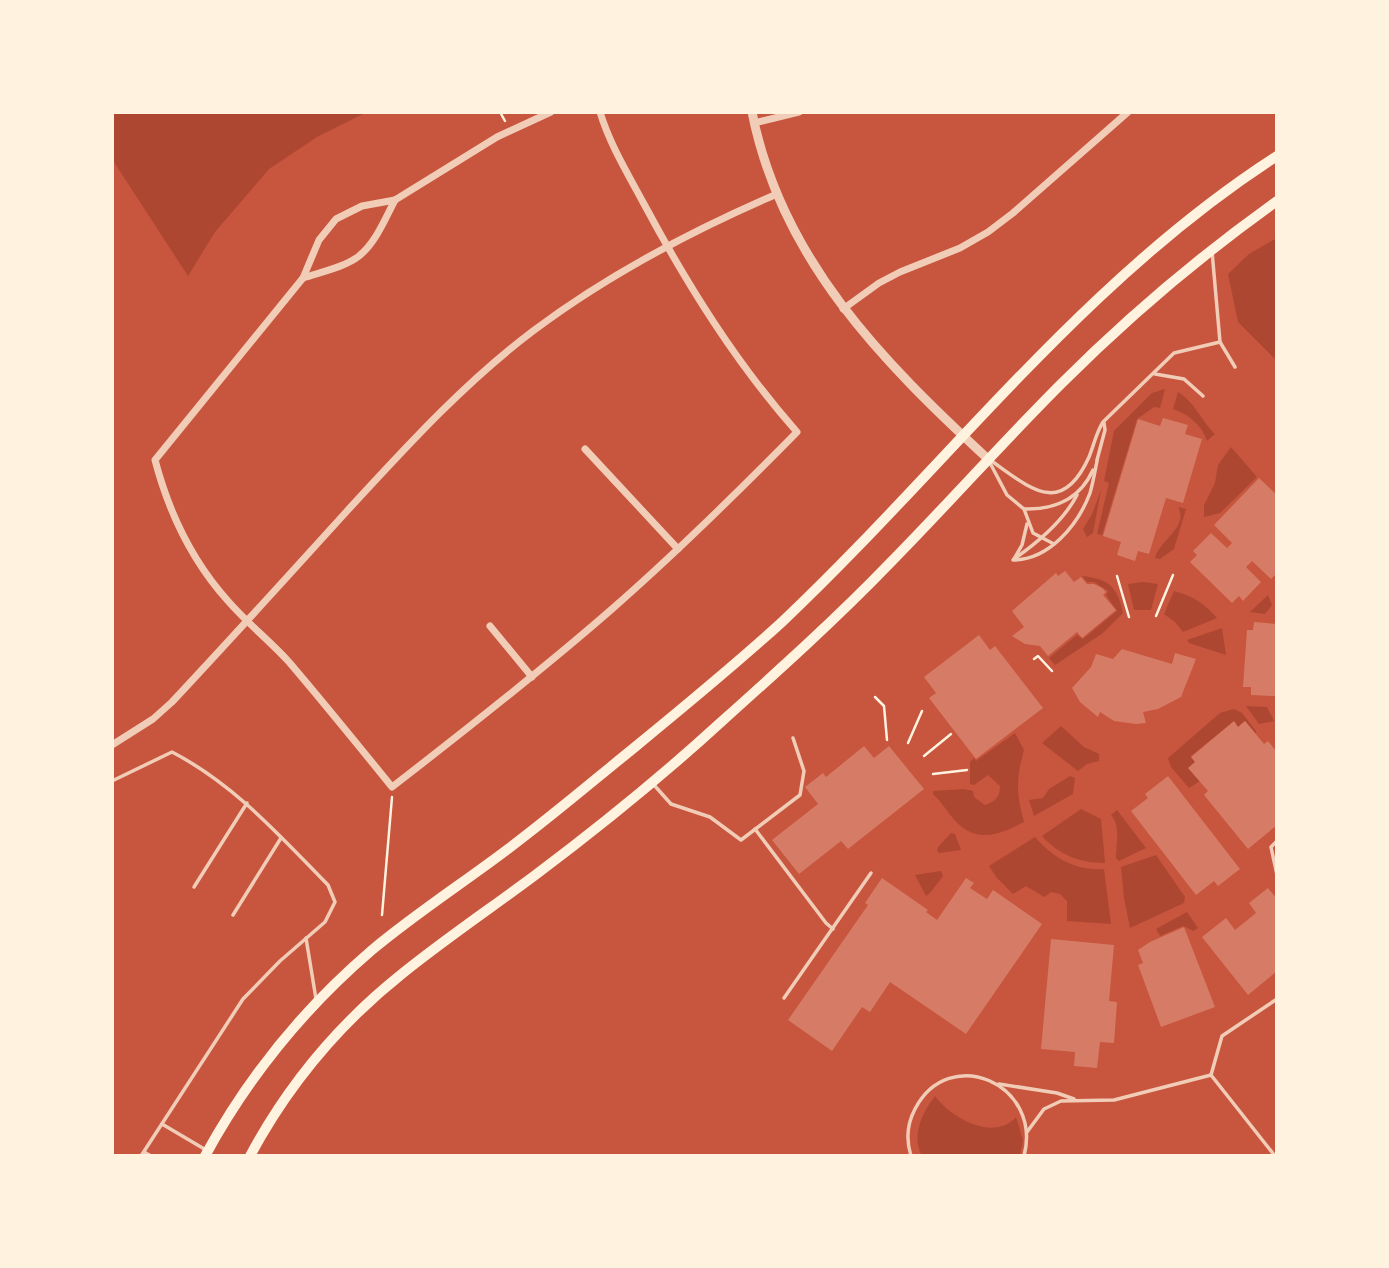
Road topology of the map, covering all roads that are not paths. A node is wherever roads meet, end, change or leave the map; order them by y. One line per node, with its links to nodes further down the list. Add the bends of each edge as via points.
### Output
1 (551, 112): 9 (street, via 497,136)
2 (600, 112): 11 (street, via 614,149)
3 (752, 112): 6 (street)
4 (799, 112): 6 (street)
5 (1128, 112): 14 (street, via 988,232 879,283)
6 (754, 123): 8 (street)
7 (1277, 156): 20 (main road, via 1158,244 1037,358)
8 (777, 194): 11 (street); 14 (street, via 805,251)
9 (395, 200): 13 (street, via 359,256); 13 (street, via 362,206 336,219 319,240)
10 (1277, 201): 12 (main road)
11 (666, 246): 29 (street, via 730,349 797,432); 31 (street, via 589,291 477,377 426,425)
12 (1212, 250): 15 (lane); 22 (main road, via 1119,328)
13 (303, 278): 31 (street, via 155,460 186,544)
14 (844, 309): 20 (street, via 870,342)
15 (1220, 342): 16 (lane); 17 (lane, via 1174,354)
16 (1235, 367)
17 (1155, 374): 18 (lane, via 1184,379); 19 (lane)
18 (1203, 396)
19 (1103, 422): 22 (lane, via 1080,473 1059,492 1032,490); 23 (lane)
20 (964, 436): 22 (street); 50 (main road, via 769,633 554,813 375,948)
21 (585, 449): 29 (street)
22 (988, 459): 25 (lane, via 1007,495); 37 (main road, via 804,647)
23 (1097, 461): 24 (lane); 28 (lane, via 1080,513)
24 (1078, 492): 25 (lane, via 1043,510); 27 (lane, via 1071,508)
25 (1024, 509): 26 (lane)
26 (1027, 524): 27 (lane); 30 (lane)
27 (1040, 538): 28 (lane); 30 (lane)
28 (1054, 544): 30 (lane, via 1028,560)
29 (678, 549): 33 (street)
30 (1013, 560)
31 (247, 620): 33 (street, via 288,661 392,786); 35 (street, via 172,702)
32 (490, 626): 33 (street)
33 (532, 677)
34 (793, 738): 39 (lane, via 804,771 800,795)
35 (112, 745)
36 (112, 781): 38 (lane, via 172,752)
37 (651, 782): 39 (lane, via 671,804 710,817 741,840); 59 (main road, via 366,1005 302,1074)
38 (247, 803): 40 (lane); 44 (lane)
39 (755, 829): 46 (lane)
40 (281, 838): 45 (lane); 47 (lane, via 328,885 335,902 325,922)
41 (1277, 841): 43 (lane, via 1271,847)
42 (871, 873): 46 (lane)
43 (1277, 875)
44 (194, 887)
45 (233, 915)
46 (834, 930): 48 (lane)
47 (306, 938): 50 (lane); 54 (lane, via 243,999)
48 (784, 998)
49 (1277, 999): 51 (lane, via 1222,1036)
50 (316, 1002): 57 (main road, via 261,1067 227,1116)
51 (1211, 1075): 53 (lane, via 1114,1100); 62 (lane)
52 (998, 1084): 53 (lane); 55 (lane, via 1015,1100); 60 (lane, via 977,1077 954,1077 934,1086 918,1102 909,1123)
53 (1080, 1100): 55 (lane, via 1061,1101 1044,1109)
54 (162, 1124): 56 (lane); 57 (lane)
55 (1027, 1132): 61 (lane)
56 (143, 1154): 58 (lane)
57 (209, 1154)
58 (151, 1156)
59 (250, 1156)
60 (911, 1156)
61 (1024, 1156)
62 (1275, 1156)

